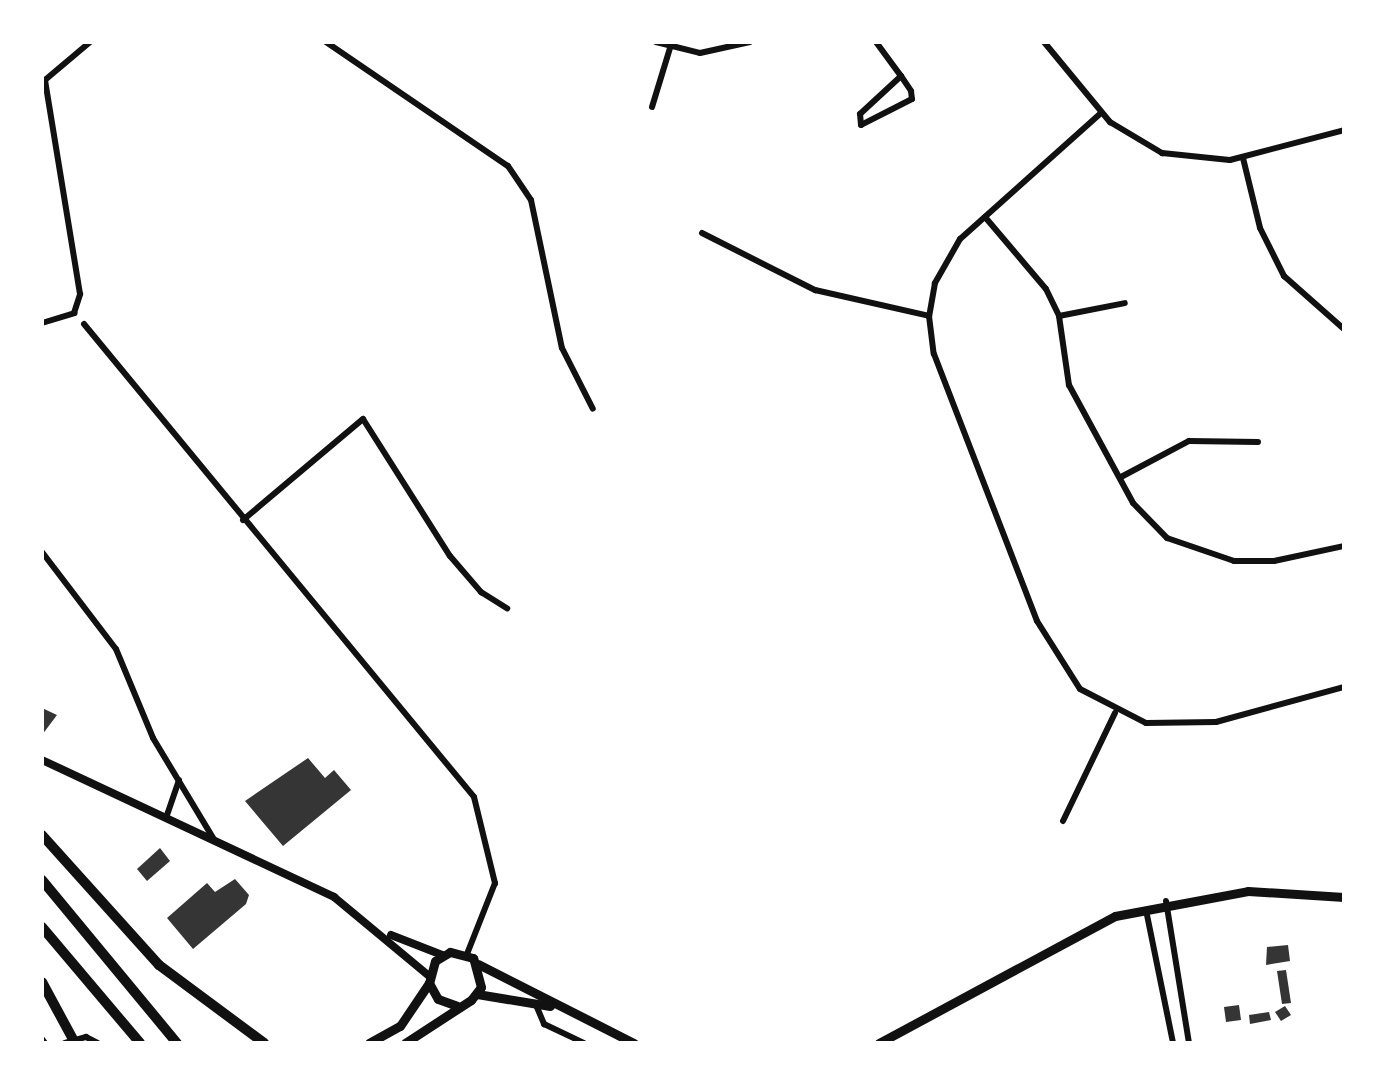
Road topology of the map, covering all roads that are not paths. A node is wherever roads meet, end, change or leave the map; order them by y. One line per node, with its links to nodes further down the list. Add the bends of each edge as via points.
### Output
1 (90, 42): 18 (street, via 55,66 45,86 80,287 74,313)
2 (326, 42): 21 (street, via 508,166 531,200 562,348)
3 (656, 42): 7 (street)
4 (750, 42): 7 (street, via 716,52)
5 (876, 42): 8 (street)
6 (1044, 42): 10 (street)
7 (670, 48): 9 (street)
8 (901, 76): 8 (street, via 910,103 861,125 860,114)
9 (652, 107)
10 (1101, 113): 12 (street, via 1162,153); 13 (street)
11 (1344, 130): 12 (street)
12 (1243, 158): 20 (street, via 1260,228 1284,276)
13 (985, 217): 16 (street, via 946,260); 17 (street, via 1046,289)
14 (702, 233): 16 (street, via 815,290)
15 (1125, 303): 17 (street)
16 (929, 316): 29 (street, via 934,354 1052,654 1080,689)
17 (1059, 316): 23 (street, via 1069,385)
18 (42, 323)
19 (84, 324): 24 (street)
20 (1344, 329)
21 (593, 409)
22 (1258, 442): 23 (street, via 1189,441)
23 (1121, 477): 25 (street, via 1133,503 1167,538 1201,554 1274,561)
24 (243, 520): 27 (street, via 363,419 450,556 481,592); 42 (street, via 479,806 495,883)
25 (1344, 546)
26 (42, 552): 31 (street, via 116,649)
27 (507, 608)
28 (1344, 687): 29 (street, via 1190,725)
29 (1115, 713): 33 (street)
30 (42, 760): 32 (main road)
31 (179, 780): 32 (street); 35 (street)
32 (166, 818): 35 (main road)
33 (1063, 821)
34 (42, 835): 52 (highway, via 159,965)
35 (215, 841): 41 (main road, via 334,897)
36 (42, 880): 55 (highway)
37 (1344, 897): 38 (main road, via 1248,891)
38 (1166, 901): 39 (main road); 62 (street)
39 (1145, 907): 60 (main road, via 1081,932); 61 (street)
40 (42, 927): 54 (highway)
41 (379, 928): 43 (main road); 45 (main road)
42 (467, 954): 43 (main road); 44 (main road)
43 (442, 955): 45 (main road)
44 (478, 964): 47 (main road); 50 (main road)
45 (429, 979): 49 (main road, via 438,999); 56 (main road, via 400,1026)
46 (42, 982): 51 (highway)
47 (477, 994): 48 (main road); 49 (main road)
48 (536, 1005): 50 (main road); 58 (street, via 544,1024)
49 (457, 1006): 57 (main road)
50 (557, 1007): 59 (main road)
51 (71, 1042): 53 (street)
52 (257, 1042)
53 (98, 1043)
54 (140, 1043)
55 (177, 1043)
56 (369, 1043)
57 (405, 1043)
58 (584, 1043)
59 (634, 1043)
60 (879, 1043)
61 (1173, 1043)
62 (1189, 1043)

